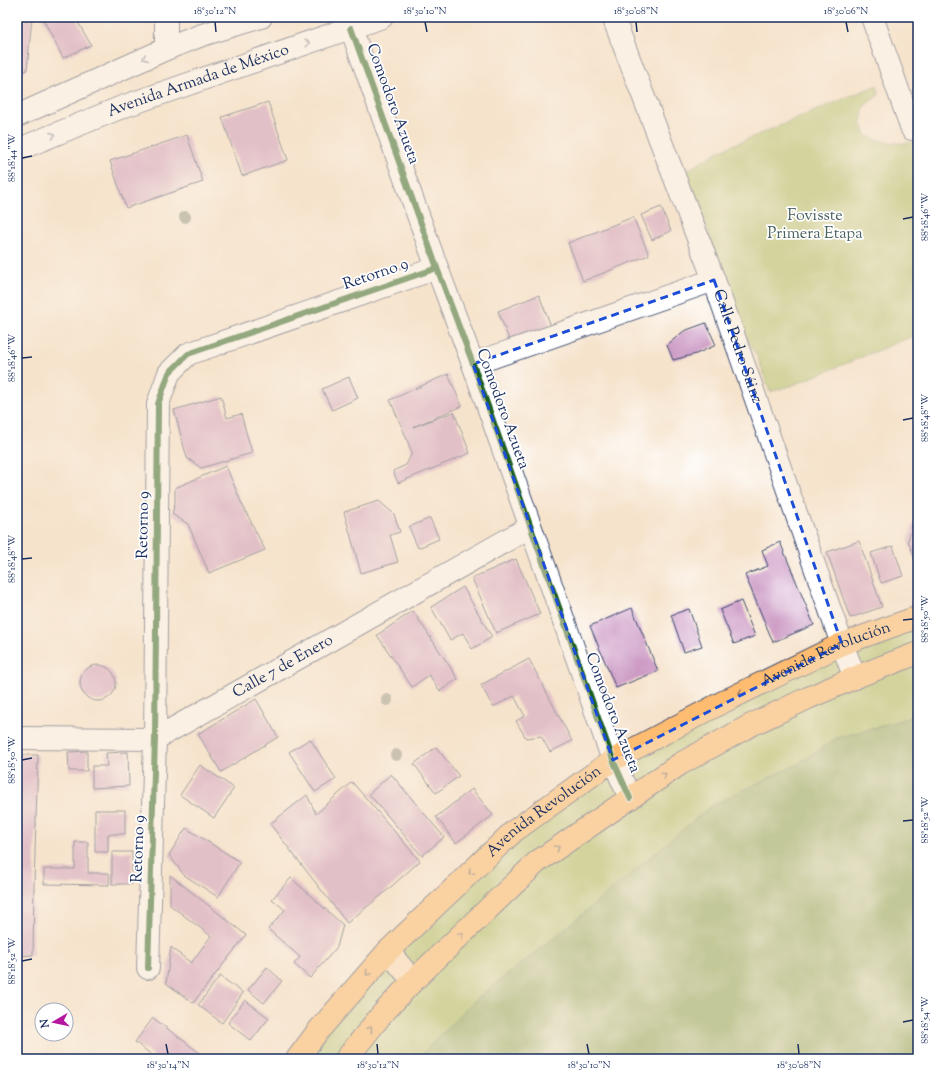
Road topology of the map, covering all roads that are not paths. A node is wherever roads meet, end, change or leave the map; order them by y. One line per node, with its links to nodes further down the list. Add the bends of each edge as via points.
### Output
1 (166, 17): 8 (street)
2 (261, 17): 6 (street)
3 (382, 17): 7 (street, Avenida Armada de México)
4 (613, 17): 13 (street, Calle Pedro Sáinz)
5 (872, 17): 10 (street)
6 (202, 26): 8 (street)
7 (351, 28): 11 (street, Avenida Armada de México, one-way to 7, via 122,107); 12 (street, Comodoro Azueta)
8 (166, 49): 9 (street, one-way to 9)
9 (17, 116)
10 (912, 129)
11 (17, 150)
12 (437, 268): 14 (street, Comodoro Azueta); 21 (street, Retorno 9, via 188,354 169,373 158,404)
13 (714, 280): 14 (street); 17 (street, Calle Pedro Sáinz)
14 (473, 364): 15 (street, Comodoro Azueta)
15 (530, 527): 21 (street, Calle 7 de Enero); 22 (street, Comodoro Azueta)
16 (918, 617): 17 (main road, Avenida Revolución)
17 (842, 644): 19 (street, Calle Pedro Sáinz); 22 (main road, Avenida Revolución, one-way to 22, via 721,703)
18 (918, 653): 19 (main road, Avenida Revolución)
19 (855, 678): 23 (main road, Avenida Revolución, one-way to 19, via 680,764 751,725)
20 (17, 738): 21 (street, Calle 7 de Enero)
21 (155, 739): 25 (street, Retorno 9)
22 (613, 760): 23 (street, Comodoro Azueta); 24 (main road, Avenida Revolución, one-way to 24, via 514,831)
23 (630, 798): 26 (main road, Avenida Revolución, one-way to 23, via 537,862)
24 (388, 951): 26 (main road); 27 (main road, Avenida Revolución, one-way to 27)
25 (148, 968)
26 (413, 981): 28 (main road, Avenida Revolución, one-way to 26)
27 (296, 1059)
28 (346, 1059)

